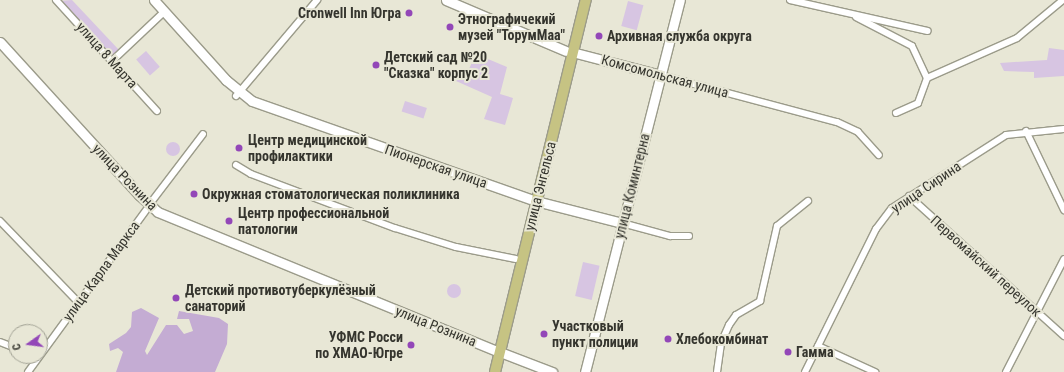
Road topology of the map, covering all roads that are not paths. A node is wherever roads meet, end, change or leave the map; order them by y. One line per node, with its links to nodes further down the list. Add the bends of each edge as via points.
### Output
1 (56, 0): 16 (street, улица 8 Марта)
2 (154, 0): 10 (street, Пионерская улица)
3 (317, 0): 19 (street)
4 (447, 0): 15 (street, Комсомольская улица)
5 (579, 0): 15 (main road, улица Энгельса)
6 (586, 0): 15 (main road, улица Энгельса)
7 (680, 0): 17 (street, улица Коминтерна)
8 (790, 0): 11 (street)
9 (1063, 0): 18 (street, via 1013,40)
10 (164, 12): 16 (street); 19 (street, Пионерская улица)
11 (854, 15): 12 (street); 18 (street, via 912,46)
12 (928, 31)
13 (0, 42): 30 (street, улица Рознина)
14 (0, 51): 30 (street, улица Рознина)
15 (569, 52): 17 (street, Комсомольская улица); 28 (main road, улица Энгельса)
16 (112, 61): 20 (street, улица 8 Марта)
17 (660, 75): 25 (street, Комсомольская улица, via 837,122 858,132); 33 (street, улица Коминтерна)
18 (927, 78): 21 (street, via 918,103)
19 (237, 94): 28 (street, Пионерская улица)
20 (157, 111)
21 (896, 113)
22 (1064, 129): 23 (street, улица Сирина)
23 (1026, 131): 27 (street, улица Сирина, via 1003,136); 31 (street)
24 (203, 134): 30 (street, улица Карла Маркса)
25 (879, 155)
26 (236, 165): 35 (street, via 251,174 401,230 471,251)
27 (909, 196): 38 (street, Первомайский переулок); 41 (street, улица Сирина, via 880,223)
28 (533, 200): 33 (street, Пионерская улица); 35 (main road, улица Энгельса); 42 (main road, улица Энгельса)
29 (808, 200): 47 (street, via 777,226 760,301 736,315 728,325 720,343)
30 (148, 207): 37 (street, улица Карла Маркса); 42 (street, улица Рознина, via 200,237)
31 (1064, 210)
32 (0, 221): 37 (street)
33 (622, 223): 34 (street, Пионерская улица, via 670,236); 46 (street, улица Коминтерна)
34 (689, 236)
35 (516, 259): 42 (main road, улица Энгельса)
36 (1064, 259): 38 (street)
37 (78, 302): 40 (street, улица Карла Маркса)
38 (1036, 311): 39 (street, Первомайский переулок); 50 (street)
39 (1064, 336)
40 (48, 344)
41 (818, 346): 48 (street, улица Сирина); 49 (street)
42 (497, 354): 43 (main road, улица Энгельса); 44 (main road, улица Энгельса); 45 (street, улица Рознина)
43 (489, 372)
44 (495, 372)
45 (551, 372)
46 (585, 372)
47 (717, 372)
48 (805, 372)
49 (874, 372)
50 (1006, 372)

